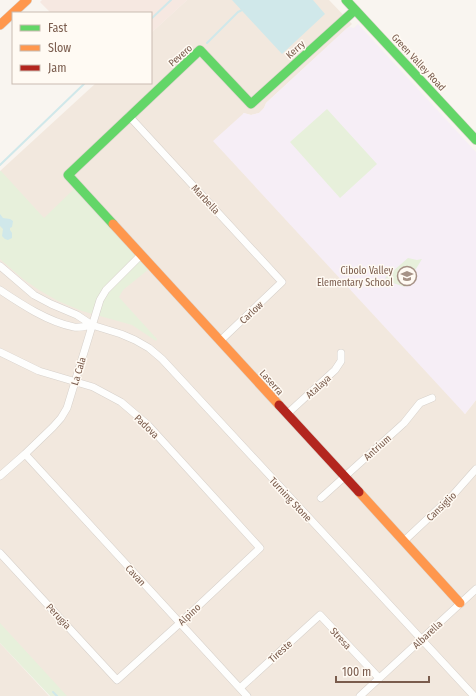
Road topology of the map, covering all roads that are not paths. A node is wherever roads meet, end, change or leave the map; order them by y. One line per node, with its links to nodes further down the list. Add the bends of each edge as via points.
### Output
1 (27, 0): 4 (street)
2 (346, 0): 3 (street, Green Valley Road)
3 (355, 10): 7 (street, Kerry); 9 (street, Green Valley Road)
4 (14, 12)
5 (12, 14): 6 (street)
6 (0, 25)
7 (251, 104): 8 (street, Pevero, via 200,50)
8 (129, 116): 10 (street, Pevero); 13 (street, Marbella)
9 (476, 140)
10 (68, 175): 11 (street, Laserra)
11 (141, 255): 15 (street, La Cala, via 106,290); 16 (street, Laserra)
12 (0, 266): 15 (street, Turning Stone, via 34,295)
13 (282, 282): 16 (street, Carlow)
14 (0, 290): 15 (street, Turning Stone, via 52,320 75,327)
15 (92, 325): 19 (street, La Cala); 34 (street, Turning Stone, via 135,340 162,359)
16 (220, 342): 21 (street, Laserra)
17 (0, 352): 19 (street, Padova, via 39,371)
18 (341, 353): 21 (street, Atalaya, via 341,361 335,370)
19 (75, 381): 22 (street, La Cala, via 67,408 61,418); 28 (street, Padova, via 121,402 148,425)
20 (432, 398): 25 (street, Antrium, via 420,403 404,423)
21 (287, 414): 25 (street, Laserra)
22 (25, 454): 24 (street, La Cala); 33 (street, Cavan)
23 (476, 469): 27 (street, Cansiglio, via 453,495)
24 (0, 476)
25 (344, 477): 26 (street, Antrium); 27 (street, Laserra)
26 (321, 498)
27 (404, 541): 31 (street, Laserra)
28 (260, 548): 33 (street, Alpino)
29 (0, 553): 36 (street, Perugia)
30 (476, 589): 31 (street, Albarella)
31 (460, 603): 34 (street, Albarella)
32 (320, 615): 35 (street, Stresa); 37 (street, Tireste)
33 (180, 623): 36 (street, Alpino); 37 (street, Cavan)
34 (421, 639): 35 (street, Albarella); 40 (street, Turning Stone)
35 (379, 678): 39 (street, Albarella)
36 (117, 680)
37 (240, 688): 38 (street, Cavan)
38 (247, 696)
39 (360, 696)
40 (474, 696)

